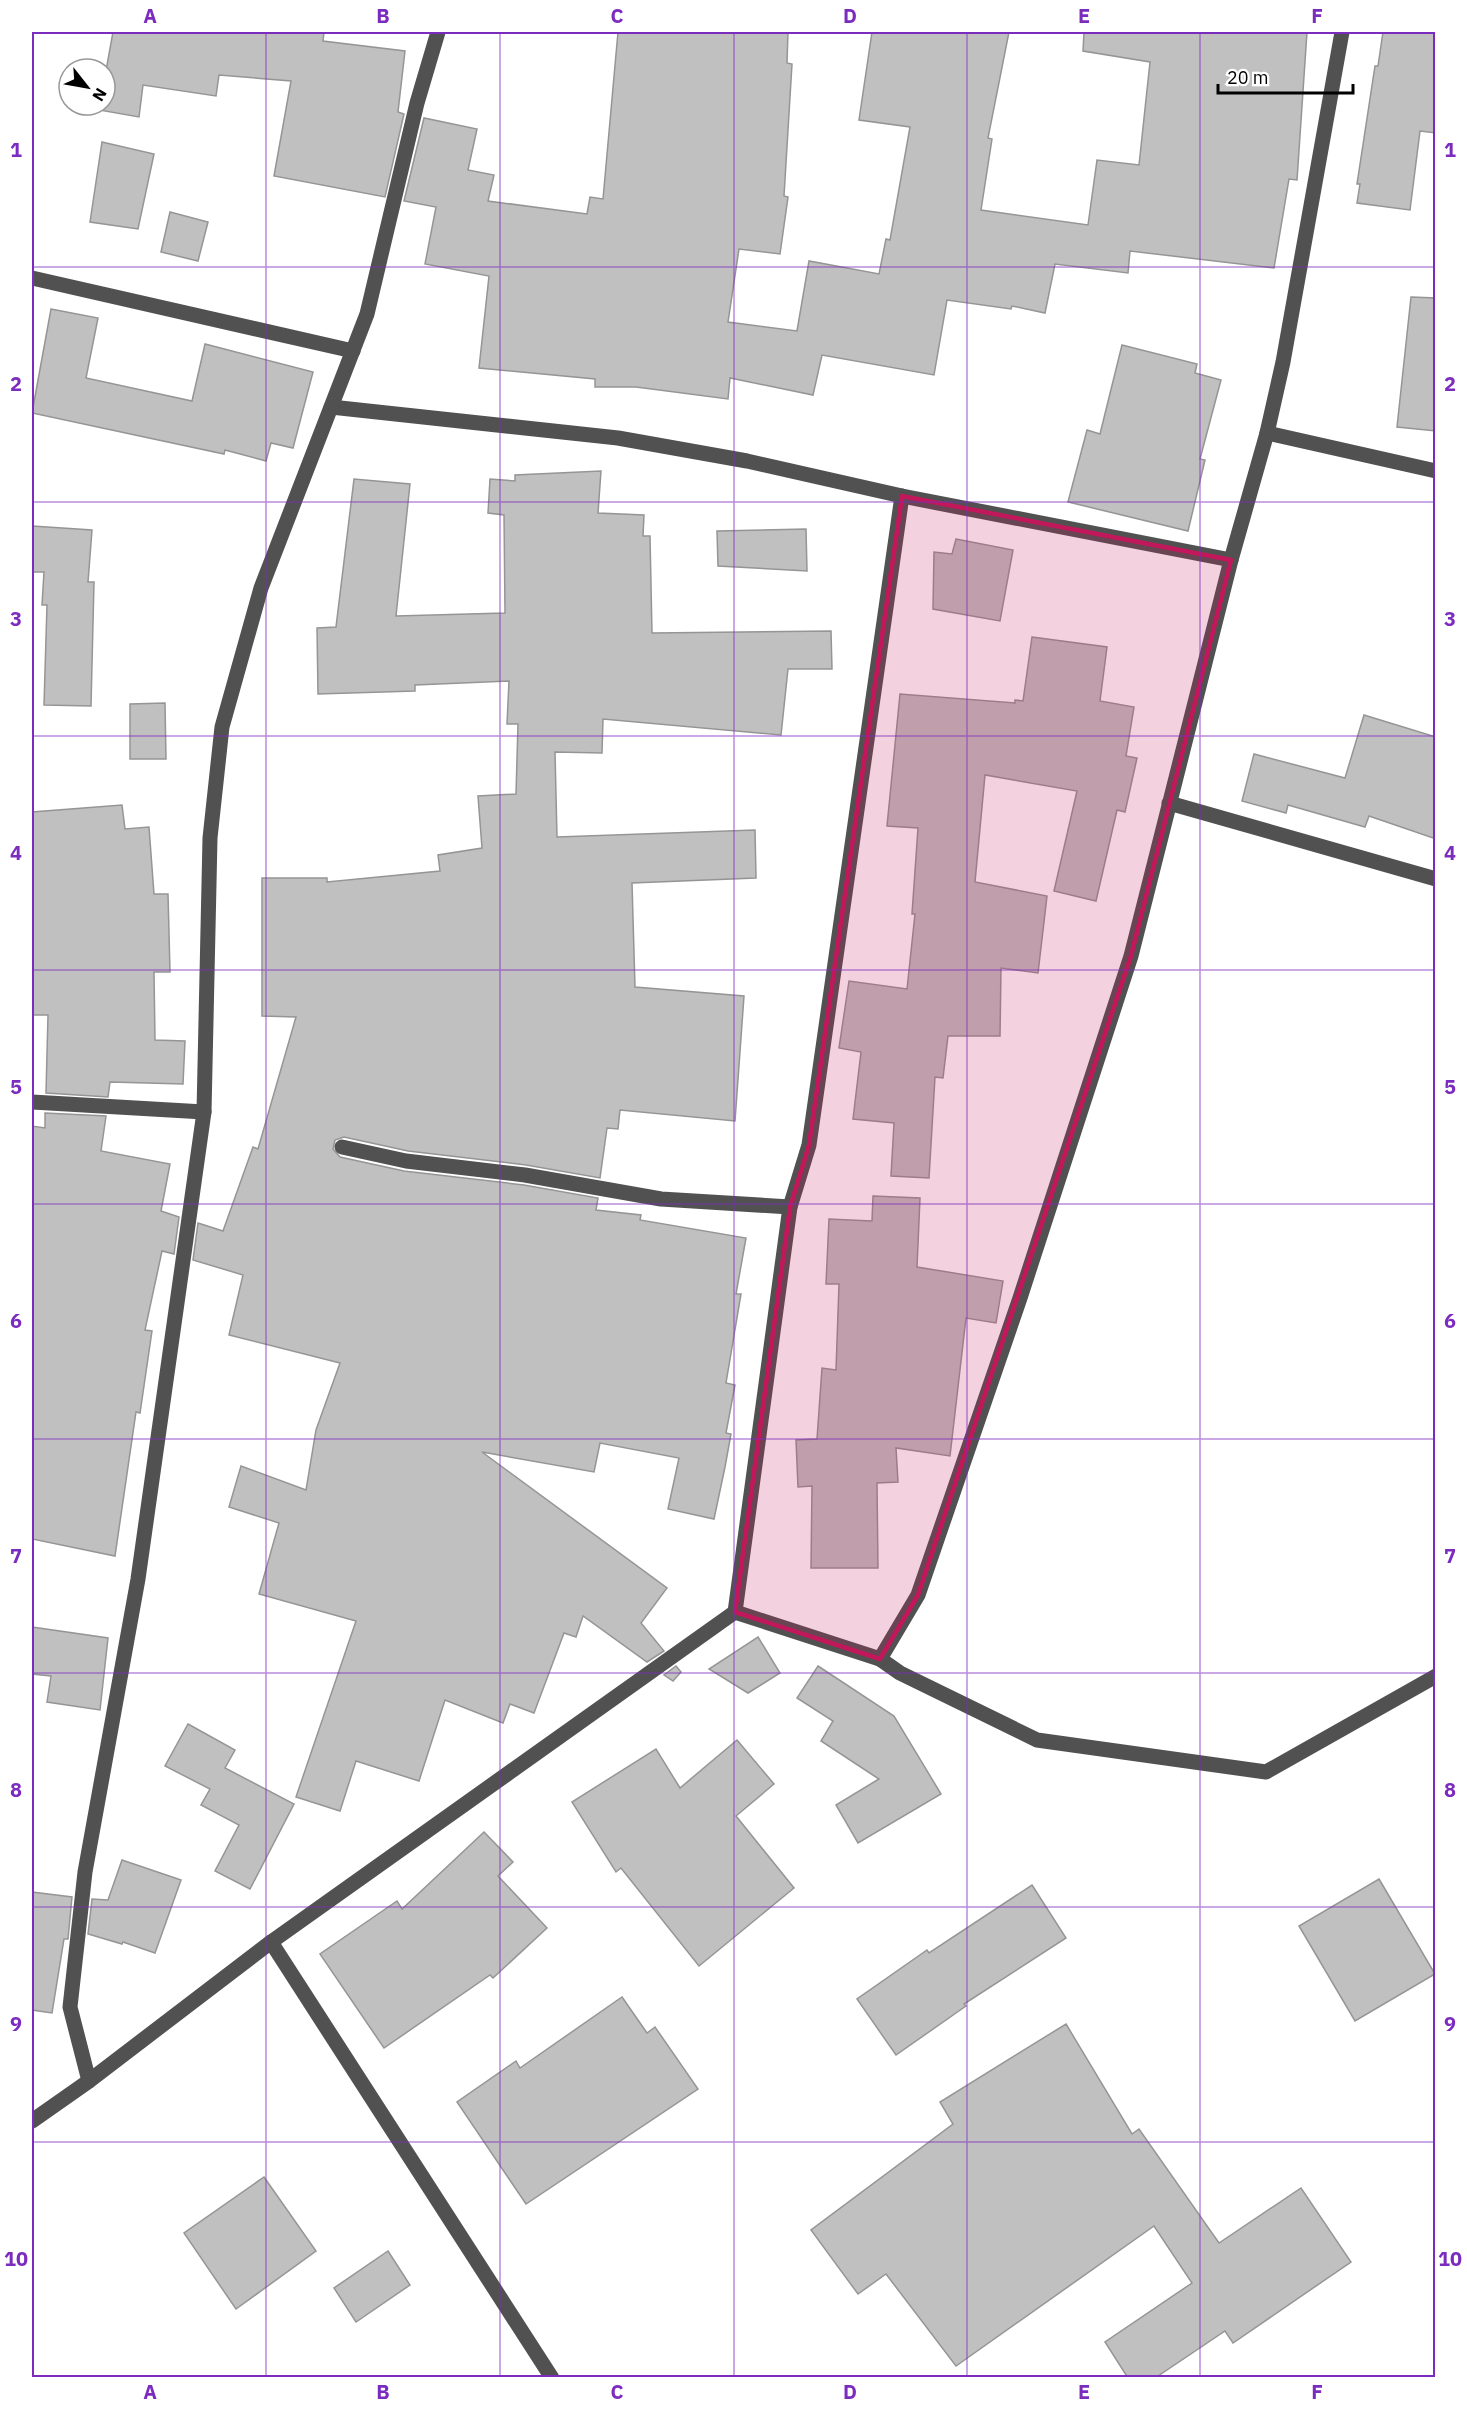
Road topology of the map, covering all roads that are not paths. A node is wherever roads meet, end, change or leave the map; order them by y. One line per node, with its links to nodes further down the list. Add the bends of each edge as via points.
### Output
1 (438, 32): 4 (street, via 367,314)
2 (1342, 32): 6 (street)
3 (32, 278): 4 (street)
4 (353, 351): 5 (street)
5 (331, 407): 8 (street, via 618,438 747,461); 13 (street, via 261,588 222,727 210,838)
6 (1267, 433): 7 (street); 9 (street)
7 (1436, 471)
8 (902, 496): 9 (street); 15 (street, via 809,1145)
9 (1231, 560): 10 (street)
10 (1169, 803): 11 (street); 17 (street, via 1131,956 1008,1331 918,1595)
11 (1436, 879)
12 (32, 1102): 13 (street)
13 (204, 1112): 20 (street, via 138,1579 85,1872 70,2007)
14 (342, 1147): 15 (street, via 406,1161 525,1175 661,1199)
15 (790, 1207): 16 (street)
16 (735, 1612): 17 (street); 19 (street)
17 (880, 1659): 18 (street, via 900,1673 1037,1740 1266,1773)
18 (1436, 1676)
19 (271, 1942): 20 (street); 22 (street)
20 (89, 2081): 21 (street)
21 (32, 2121)
22 (552, 2378)

